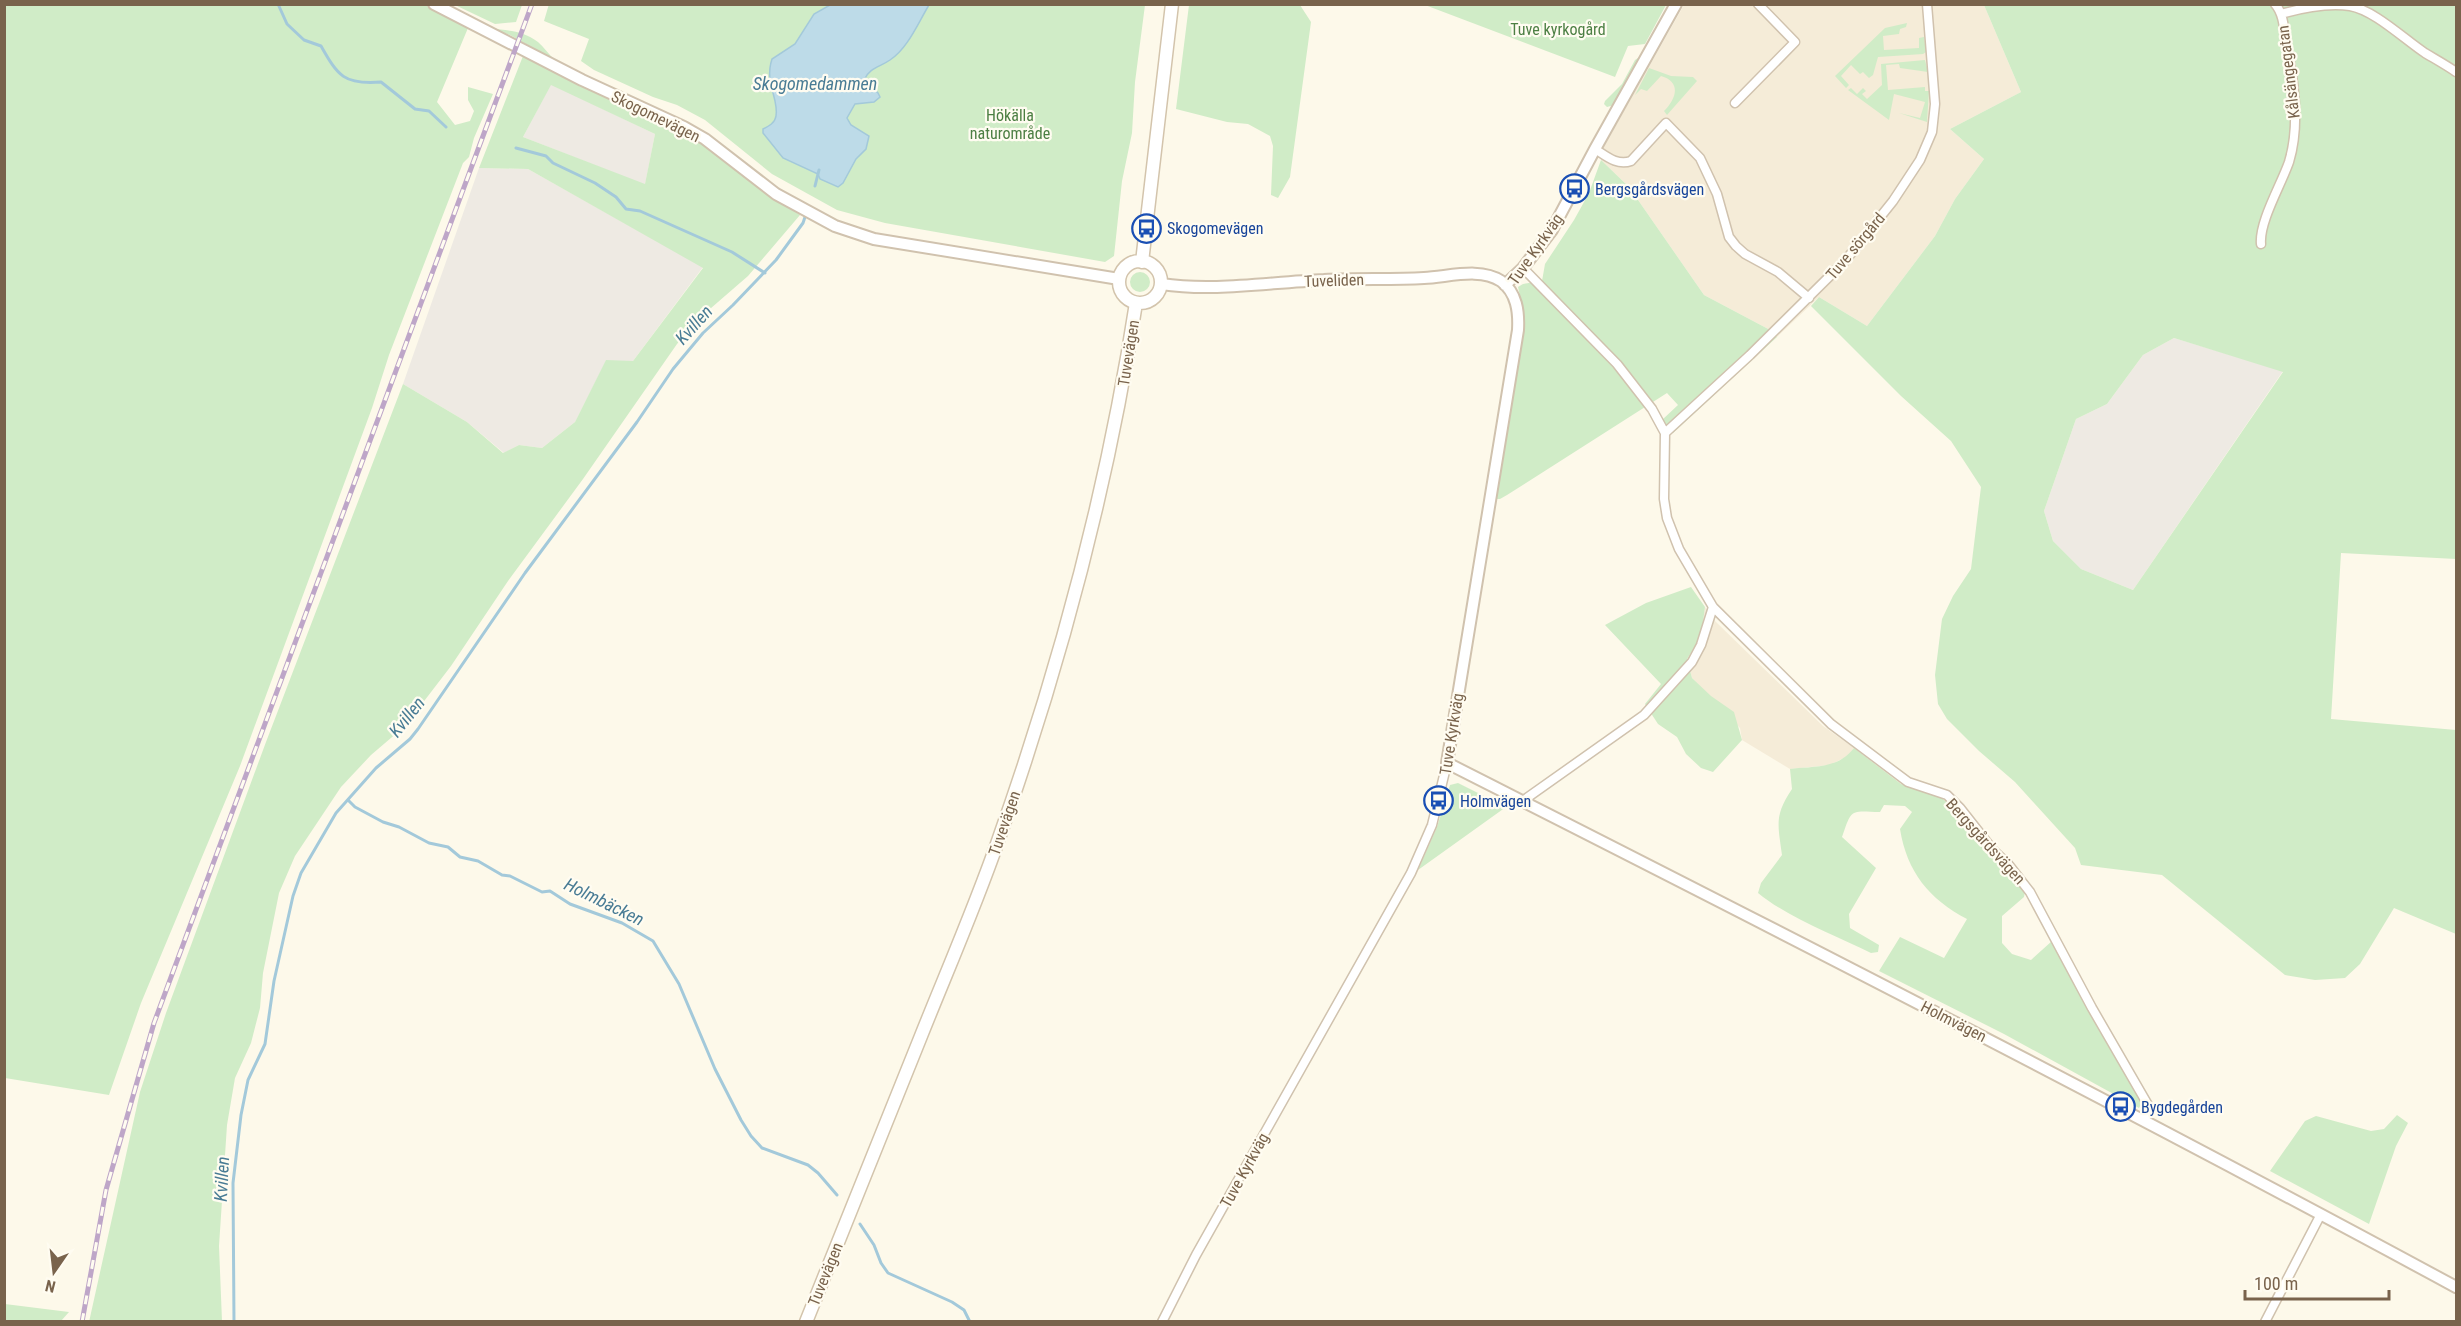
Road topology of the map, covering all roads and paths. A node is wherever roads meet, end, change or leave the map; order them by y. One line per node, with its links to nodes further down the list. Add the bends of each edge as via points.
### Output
1 (434, 4): 14 (street, Skogomevägen, via 582,80 691,130 770,190 849,232)
2 (1172, 4): 12 (main road)
3 (1676, 4): 10 (street, Tuve Kyrkväg)
4 (1758, 4): 9 (street, via 1795,42)
5 (1927, 4): 17 (street, Tuve sörgård, via 1935,102 1929,143 1893,201)
6 (2275, 4): 7 (street, Kålsängegatan)
7 (2282, 14): 8 (street, via 2336,6 2363,10); 11 (street, Kålsängegatan, via 2291,66 2294,142 2277,195 2260,230)
8 (2457, 72)
9 (1736, 103)
10 (1595, 149): 13 (street, Tuve Kyrkväg, via 1552,230); 17 (street, via 1618,163 1626,163 1666,123 1700,158 1717,194 1729,237 1736,246 1778,272)
11 (2261, 244)
12 (1142, 262): 14 (main road, via 1127,266); 15 (main road, via 1156,269)
13 (1523, 268): 16 (street, Tuve Kyrkväg); 19 (street, via 1617,364 1652,409)
14 (1119, 279): 18 (main road, Tuvevägen, via 1123,294)
15 (1161, 284): 16 (street, Tuveliden, via 1223,287 1479,274); 18 (main road, Tuvevägen, via 1153,299)
16 (1505, 285): 21 (street, Tuve Kyrkväg, via 1516,305 1518,330)
17 (1809, 298): 19 (street, Tuve sörgård)
18 (1136, 303): 26 (main road, Tuvevägen, via 1097,508 1042,710 979,892)
19 (1665, 433): 20 (street, Bergsgårdsvägen, via 1667,518 1679,549)
20 (1713, 607): 22 (street, via 1692,662 1644,715); 23 (street, Bergsgårdsvägen, via 1831,724 1908,782 1947,795 2011,868 2039,906 2148,1105)
21 (1447, 762): 22 (street, Holmvägen); 27 (street, Tuve Kyrkväg, via 1432,825 1411,873)
22 (1524, 800): 23 (street, Holmvägen)
23 (2144, 1120): 24 (street, Holmvägen)
24 (2321, 1214): 25 (street, Holmvägen); 28 (street)
25 (2457, 1287)
26 (806, 1322)
27 (1162, 1322)
28 (2265, 1322)

